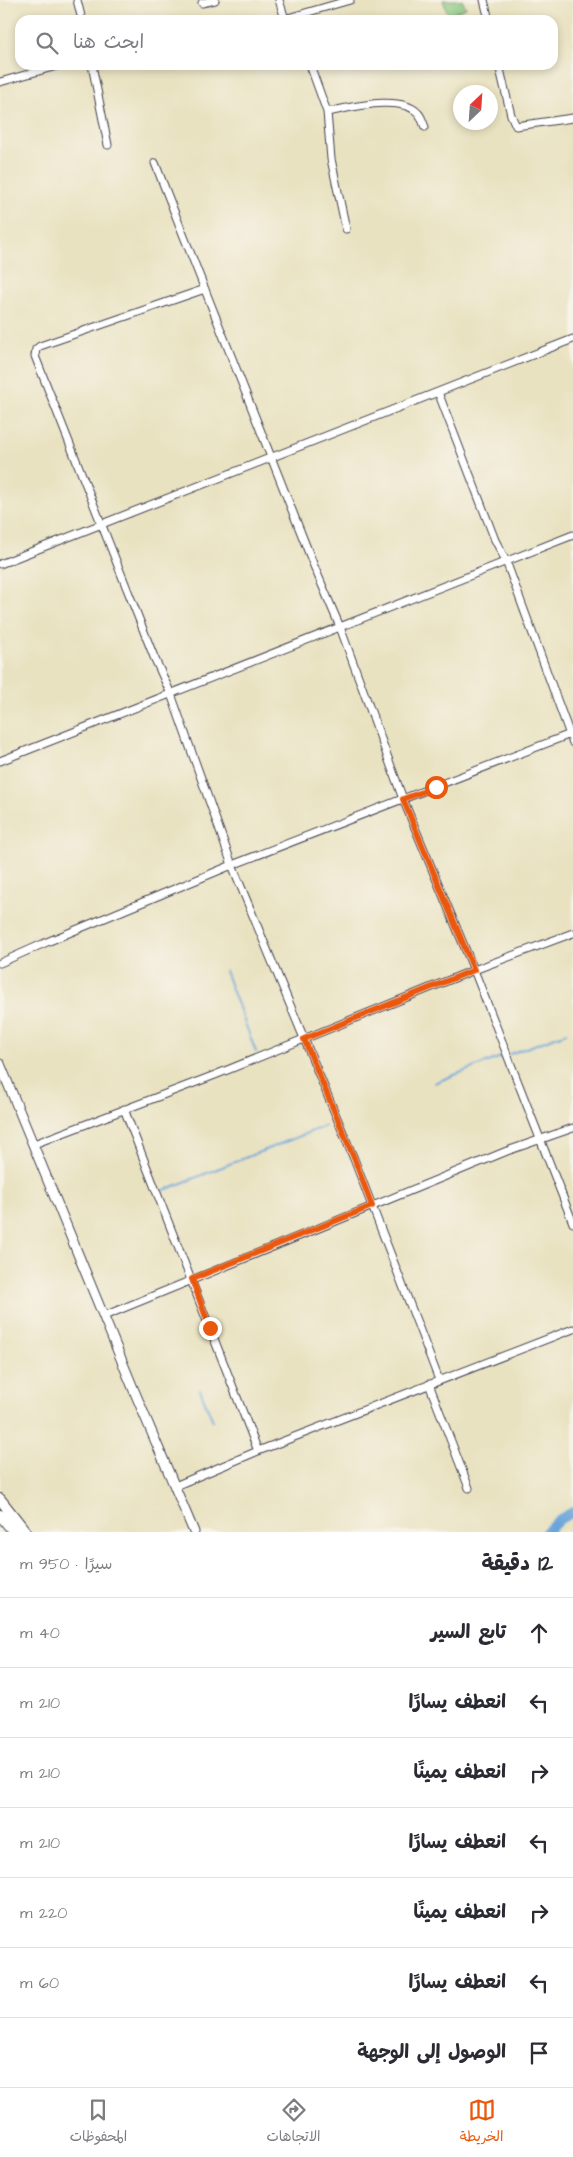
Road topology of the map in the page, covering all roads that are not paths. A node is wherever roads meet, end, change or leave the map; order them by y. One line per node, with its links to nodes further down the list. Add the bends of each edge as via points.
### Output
1 (76, 0): 7 (street)
2 (215, 0): 6 (street)
3 (279, 0): 8 (street)
4 (350, 0): 9 (street)
5 (484, 0): 10 (street)
6 (202, 3)
7 (80, 15)
8 (282, 15)
9 (306, 15)
10 (488, 15)
11 (42, 70): 15 (street)
12 (93, 70): 19 (street)
13 (312, 70): 16 (street)
14 (500, 70): 17 (street, via 516,126)
15 (0, 82)
16 (327, 112): 18 (street, via 396,103 417,112); 21 (street, via 331,158)
17 (573, 118)
18 (425, 128)
19 (108, 145)
20 (155, 163): 22 (street)
21 (346, 229)
22 (206, 289): 25 (street); 26 (street, via 36,349 35,356)
23 (573, 339): 24 (street)
24 (438, 392): 25 (street); 28 (street)
25 (272, 456): 26 (street); 30 (street)
26 (101, 524): 29 (street); 31 (street)
27 (573, 535): 28 (street)
28 (506, 561): 30 (street); 32 (street)
29 (0, 564)
30 (340, 627): 31 (street); 35 (street)
31 (171, 694): 34 (street); 36 (street)
32 (571, 734): 33 (street); 35 (street)
33 (573, 743)
34 (0, 761)
35 (403, 799): 36 (street); 39 (street)
36 (232, 864): 38 (street); 40 (street)
37 (573, 933): 39 (street)
38 (0, 963)
39 (474, 970): 40 (street); 44 (street)
40 (304, 1039): 42 (street); 46 (street)
41 (0, 1064): 45 (main road)
42 (124, 1109): 45 (street); 48 (street)
43 (573, 1128): 44 (street)
44 (542, 1139): 46 (street); 47 (street)
45 (34, 1144): 49 (main road)
46 (372, 1206): 48 (street); 51 (street)
47 (573, 1223)
48 (192, 1279): 49 (street); 53 (street)
49 (104, 1316): 54 (main road)
50 (573, 1329): 51 (street)
51 (439, 1380): 52 (street)
52 (430, 1384): 53 (street); 55 (street)
53 (258, 1452): 54 (street)
54 (175, 1486): 60 (main road)
55 (469, 1488)
56 (0, 1499): 59 (highway)
57 (0, 1515): 58 (highway)
58 (14, 1532)
59 (26, 1532)
60 (194, 1532)

